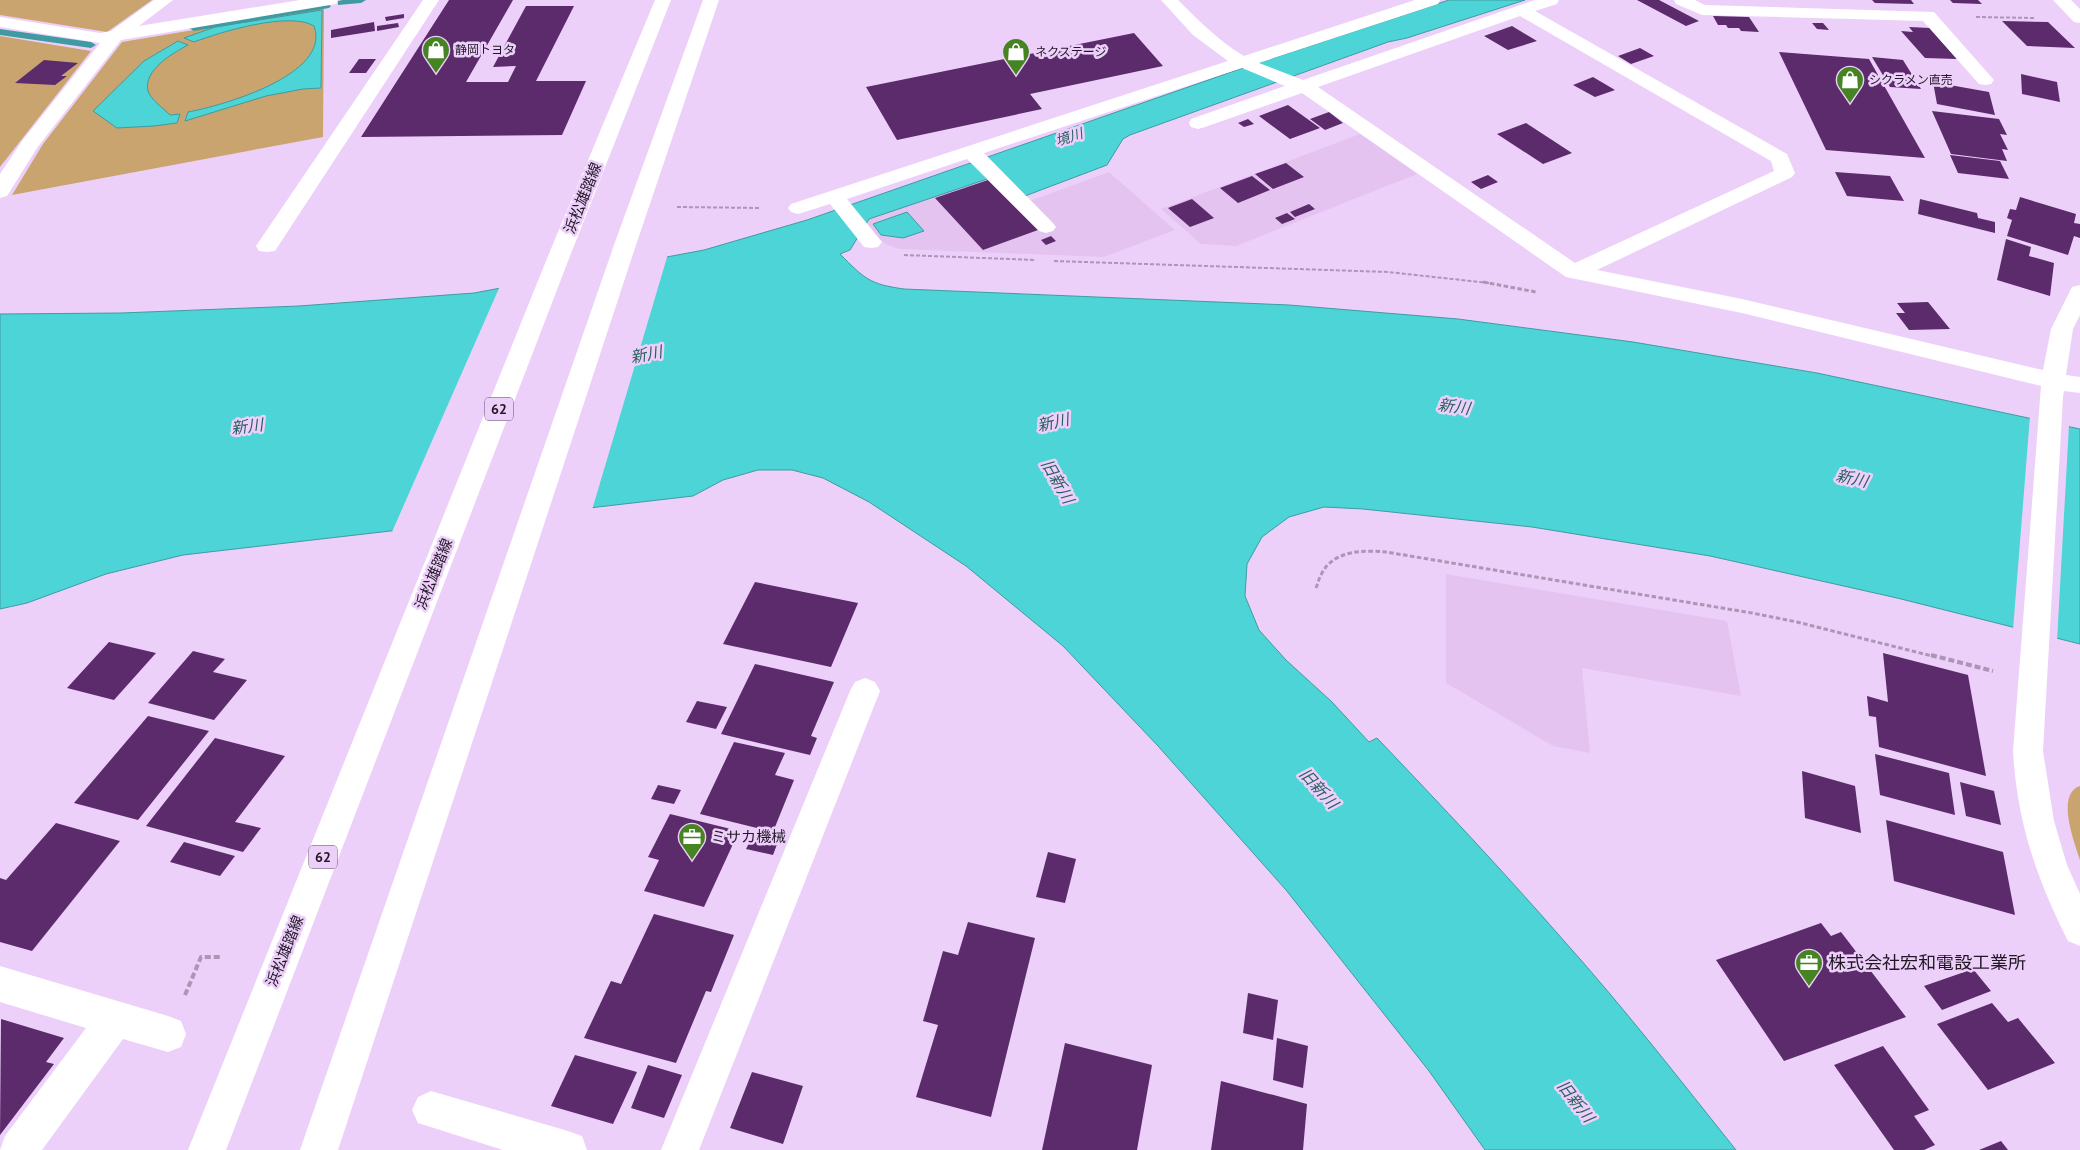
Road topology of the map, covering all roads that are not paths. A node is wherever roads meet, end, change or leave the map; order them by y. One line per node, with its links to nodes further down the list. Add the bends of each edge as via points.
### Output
1 (165, 0): 14 (street)
2 (330, 0): 14 (street)
3 (431, 0): 25 (street)
4 (663, 0): 37 (street, 浜松雄踏線 / 62)
5 (711, 0): 38 (street)
6 (1169, 0): 15 (street, via 1199,31)
7 (1432, 0): 15 (street)
8 (1551, 0): 11 (street)
9 (1682, 0): 16 (street, via 1702,10 1928,16)
10 (2061, 0): 12 (street)
11 (1521, 10): 17 (street); 26 (street, via 1780,158 1784,173)
12 (2080, 18)
13 (0, 22): 14 (street, via 100,38)
14 (115, 36): 20 (street, via 29,145)
15 (1245, 63): 17 (street); 19 (street)
16 (1986, 80)
17 (1299, 85): 18 (street); 26 (street)
18 (1198, 123)
19 (972, 154): 21 (street); 23 (street)
20 (0, 192)
21 (838, 202): 22 (street); 24 (street)
22 (798, 208)
23 (1046, 227)
24 (871, 242)
25 (267, 246)
26 (1574, 272): 29 (street, via 1751,308)
27 (2080, 292): 29 (street, via 2062,329)
28 (2080, 385): 29 (street)
29 (2053, 389): 31 (street, via 2032,677 2029,786 2036,823 2049,862)
30 (865, 691): 40 (street)
31 (2080, 929)
32 (0, 984): 33 (street)
33 (115, 1019): 34 (street); 36 (street)
34 (168, 1034)
35 (431, 1110): 39 (street)
36 (19, 1150)
37 (207, 1150)
38 (319, 1150)
39 (568, 1150)
40 (680, 1150)

